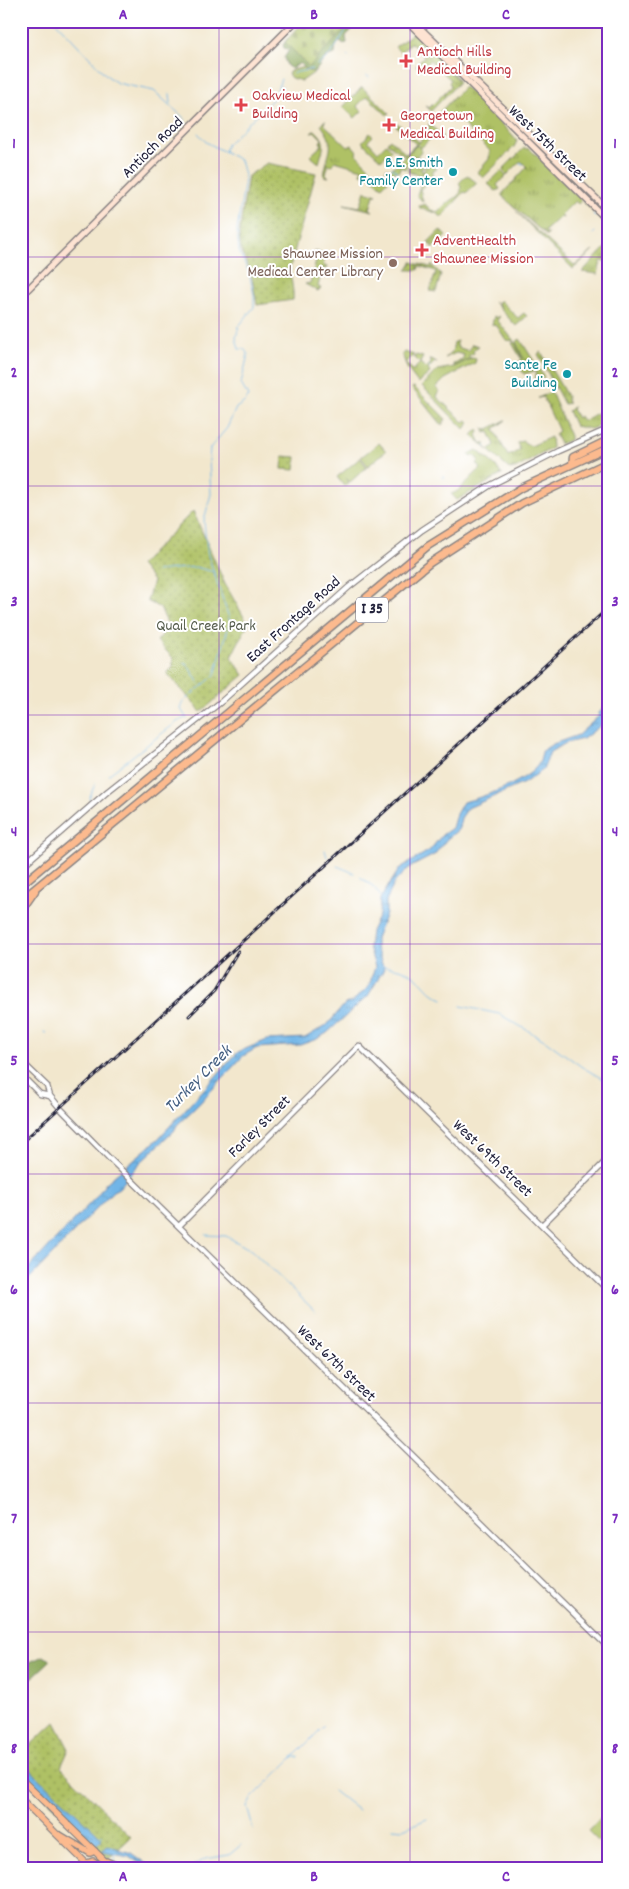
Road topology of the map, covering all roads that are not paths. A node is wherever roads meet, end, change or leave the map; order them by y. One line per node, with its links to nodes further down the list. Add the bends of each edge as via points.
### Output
1 (296, 21): 6 (main road, Antioch Road)
2 (407, 21): 5 (main road, West 75th Street)
3 (414, 21): 4 (main road, West 75th Street)
4 (608, 210)
5 (608, 220)
6 (28, 291): 7 (main road, Antioch Road); 8 (main road, Antioch Road)
7 (21, 296)
8 (21, 300)
9 (608, 429): 14 (street, East Frontage Road, via 488,486 422,530 349,587 222,701 108,791)
10 (608, 440): 13 (highway, via 573,457)
11 (608, 448): 13 (highway, I 35)
12 (608, 462): 16 (highway, I 35, via 522,503 430,563)
13 (572, 464): 15 (highway, I 35, via 521,488 428,546)
14 (21, 867)
15 (21, 885)
16 (39, 885): 17 (highway, I 35); 18 (highway)
17 (21, 900)
18 (21, 911)
19 (359, 1046): 24 (street, West 69th Street); 25 (street, Farley Street)
20 (21, 1061): 22 (street, West 67th Street, via 47,1086)
21 (21, 1075): 22 (street, West 67th Street, via 40,1094)
22 (50, 1096): 25 (street, West 67th Street)
23 (608, 1159): 24 (street)
24 (542, 1225): 26 (street, West 69th Street)
25 (179, 1226): 27 (street, West 67th Street)
26 (608, 1290)
27 (608, 1647)
28 (21, 1779): 31 (highway)
29 (21, 1799): 30 (highway)
30 (54, 1832): 31 (highway, via 90,1853); 32 (highway)
31 (95, 1852): 33 (highway)
32 (89, 1866): 34 (highway, via 92,1861)
33 (115, 1867)
34 (102, 1868)

